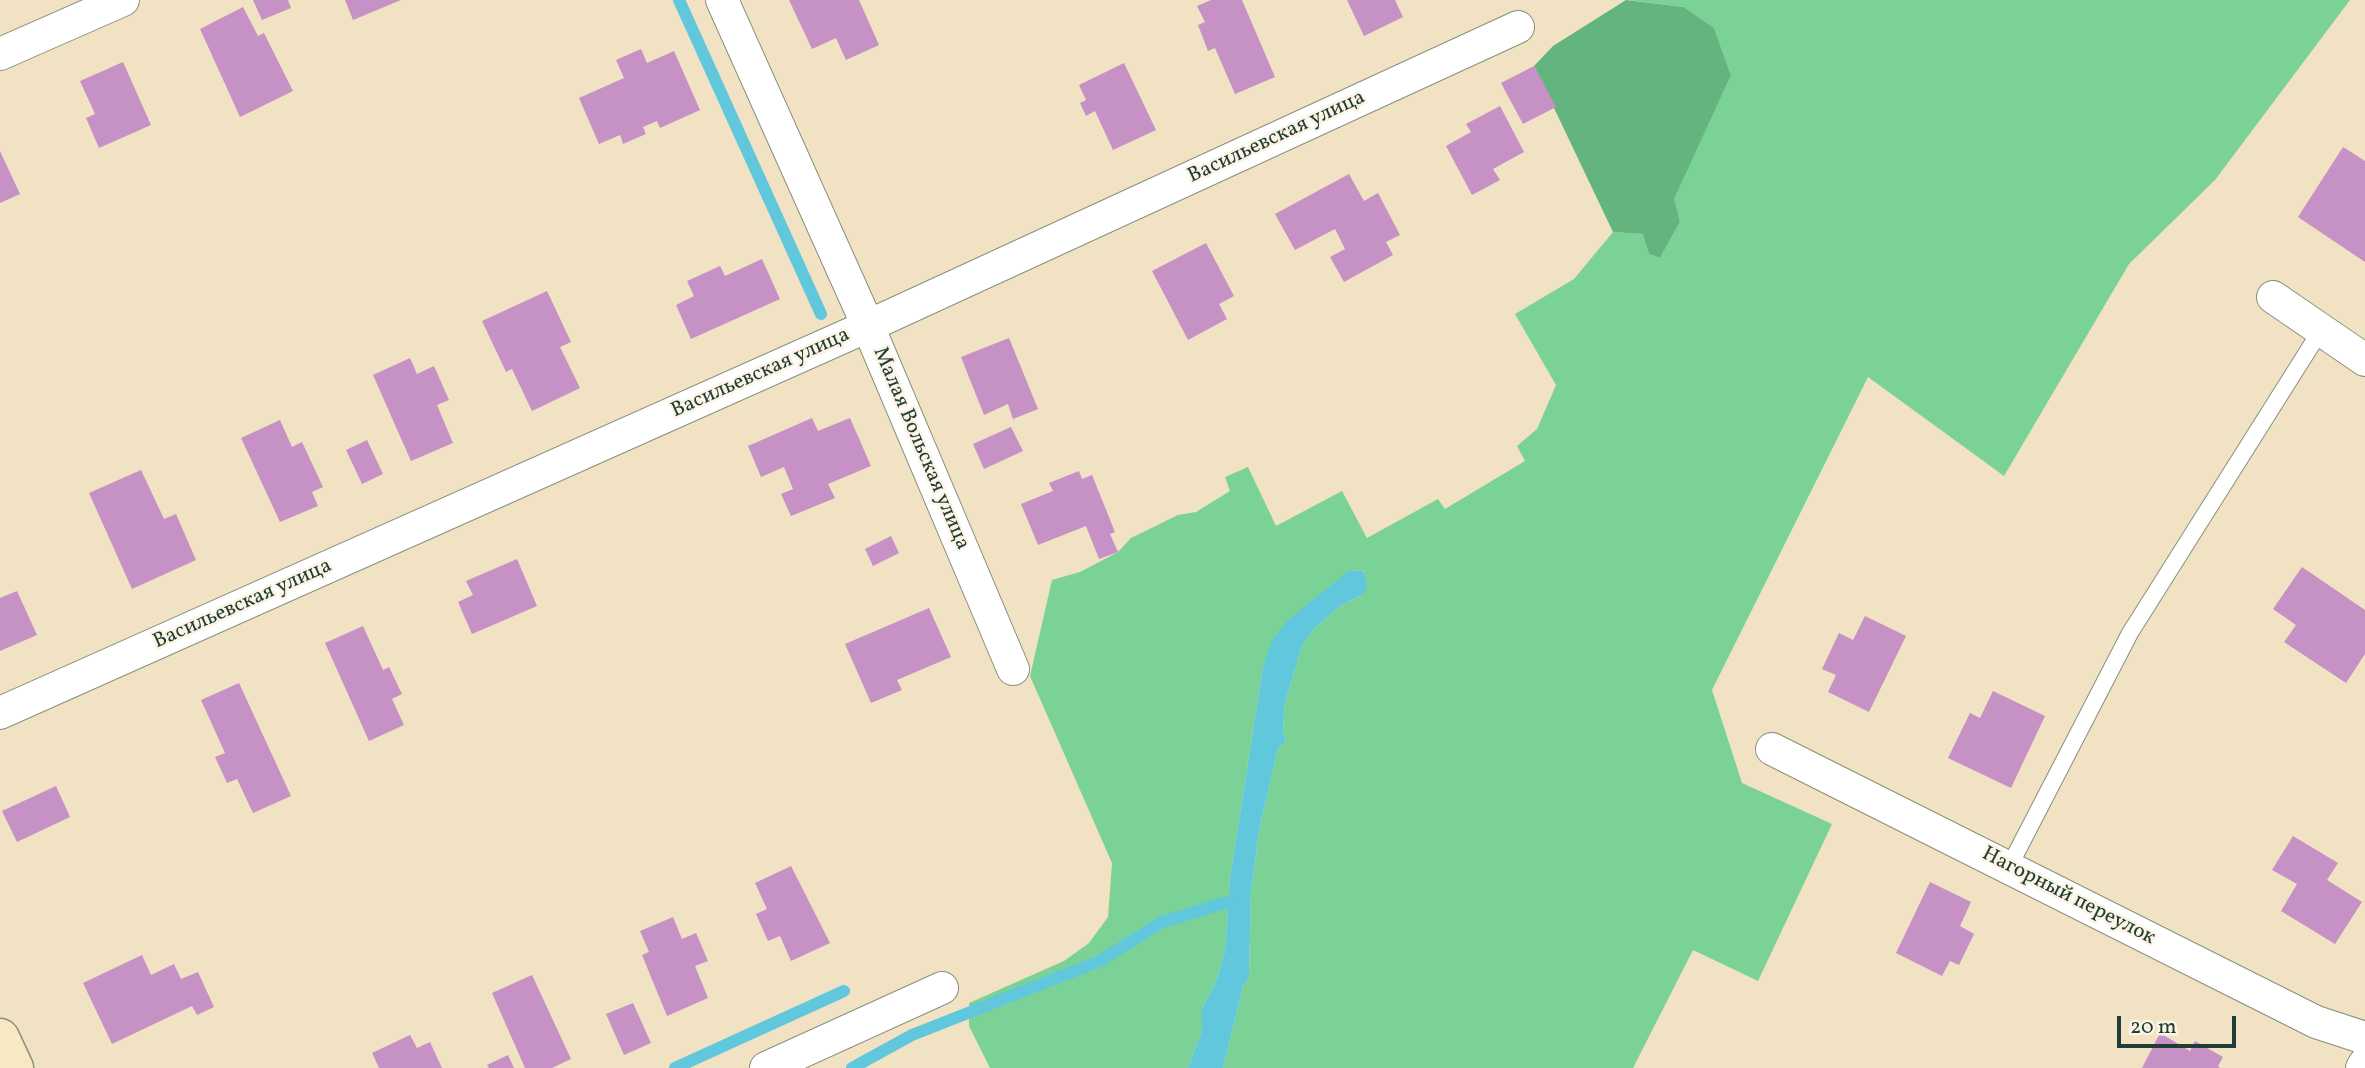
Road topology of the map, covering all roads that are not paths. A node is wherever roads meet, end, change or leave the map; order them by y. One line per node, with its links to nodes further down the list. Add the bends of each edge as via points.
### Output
1 (122, 0): 4 (street)
2 (722, 0): 6 (street, Малая Вольская улица)
3 (1518, 27): 6 (street, Васильевская улица)
4 (0, 54)
5 (2273, 297): 7 (street)
6 (868, 326): 9 (street, Малая Вольская улица); 10 (street, Васильевская улица)
7 (2320, 330): 8 (street); 12 (lane, via 2130,633)
8 (2365, 360)
9 (1013, 669)
10 (0, 713)
11 (1772, 749): 12 (street, Нагорный переулок)
12 (2010, 867): 15 (street, Нагорный переулок, via 2316,1022)
13 (942, 988): 18 (street)
14 (0, 1038): 17 (street)
15 (2365, 1038)
16 (2365, 1063): 19 (street)
17 (14, 1068)
18 (766, 1068)
19 (2362, 1068)

